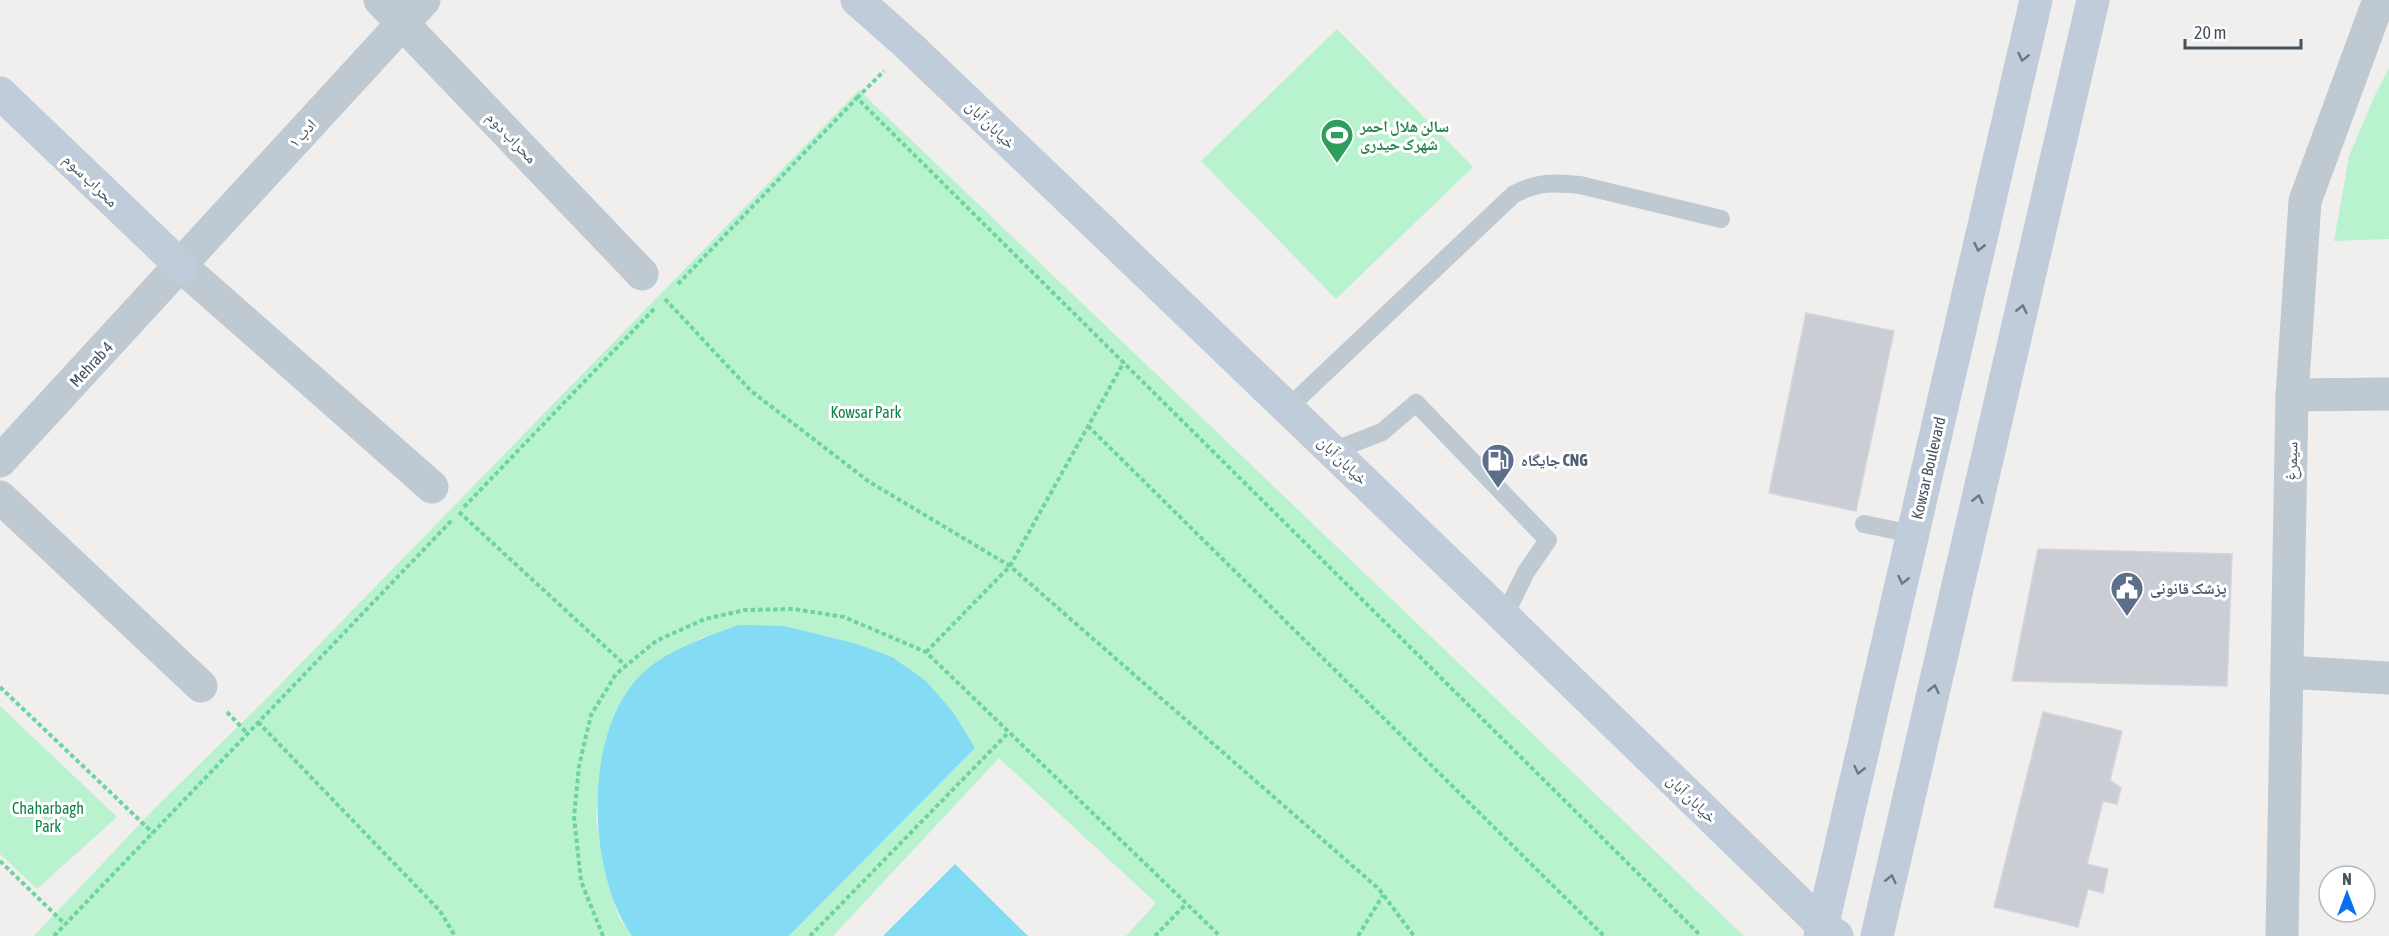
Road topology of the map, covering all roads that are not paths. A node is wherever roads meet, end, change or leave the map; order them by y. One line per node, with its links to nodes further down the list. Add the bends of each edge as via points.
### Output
1 (857, 0): 12 (main road, خیابان آبان)
2 (2036, 0): 18 (main road, Kowsar Boulevard, one-way to 18)
3 (2093, 0): 24 (main road, one-way to 3)
4 (2379, 0): 11 (street, سیمرغ, via 2305,201)
5 (402, 7): 8 (street, ادب ۱); 9 (street, محراب دوم)
6 (0, 93): 8 (main road, محراب سوم)
7 (1721, 219): 12 (lane, via 1580,185 1532,185 1514,194)
8 (181, 266): 14 (street, Mehrab 4); 15 (street)
9 (642, 274)
10 (2389, 394): 11 (street)
11 (2292, 395): 20 (street, سیمرغ)
12 (1288, 407): 13 (main road, خیابان آبان)
13 (1334, 451): 19 (main road, خیابان آبان); 19 (lane, via 1382,432 1416,403 1548,540 1526,572)
14 (0, 461)
15 (432, 487)
16 (0, 497): 22 (street)
17 (1864, 524): 18 (lane)
18 (1913, 534): 23 (main road, Kowsar Boulevard, one-way to 23)
19 (1505, 615): 23 (main road, خیابان آبان)
20 (2287, 672): 21 (street); 25 (street, سیمرغ)
21 (2389, 678)
22 (201, 686)
23 (1827, 933)
24 (1878, 936)
25 (2282, 936)

